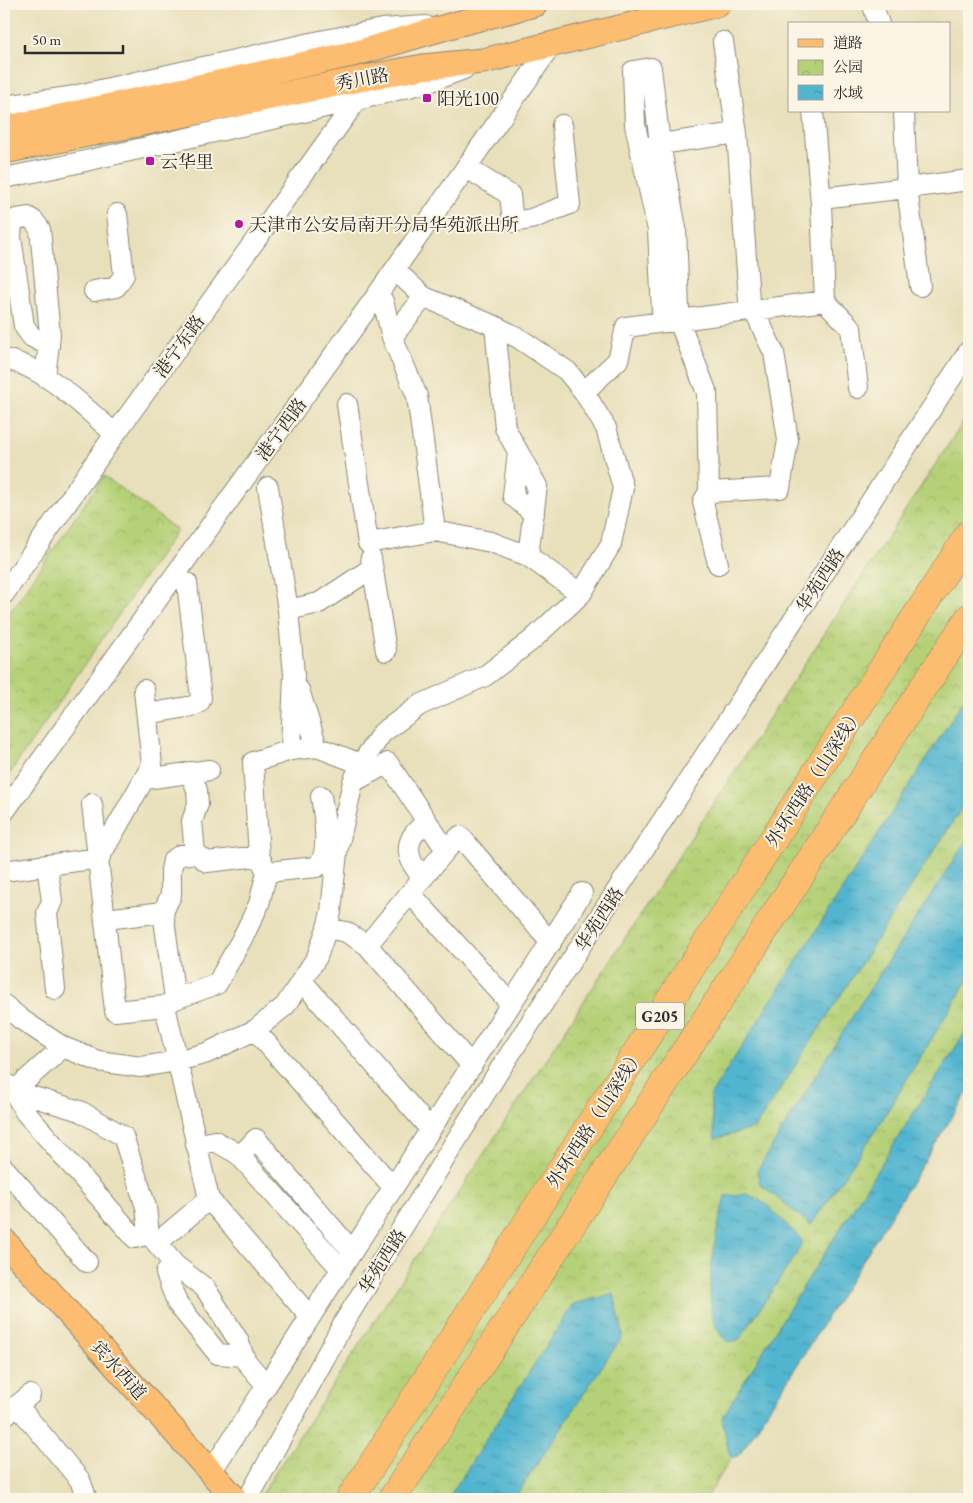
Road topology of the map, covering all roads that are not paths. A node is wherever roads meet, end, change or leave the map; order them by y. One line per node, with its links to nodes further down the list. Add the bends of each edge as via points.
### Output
1 (718, 4): 5 (main road, 秀川路)
2 (522, 5): 3 (main road, 秀川路)
3 (453, 25): 8 (street, via 382,29); 8 (main road, 秀川路, via 357,54)
4 (724, 42): 12 (street)
5 (553, 43): 6 (main road, 秀川路); 16 (street, 港宁西路)
6 (483, 61): 7 (street, via 432,81); 15 (main road, 秀川路, via 388,73)
7 (357, 100): 17 (street); 39 (street, 港宁东路)
8 (5, 108)
9 (813, 112): 20 (street)
10 (904, 112): 19 (street)
11 (562, 124): 16 (street, via 570,204 531,219 513,222 510,195)
12 (737, 133): 13 (street); 28 (street)
13 (660, 144): 14 (street); 14 (street, via 650,68 633,71 635,126); 29 (street, via 676,228)
14 (640, 150): 29 (street)
15 (4, 151)
16 (467, 168): 22 (street, 港宁西路)
17 (4, 178)
18 (969, 180): 19 (street)
19 (907, 188): 20 (street); 23 (street)
20 (821, 198): 26 (street)
21 (117, 214): 24 (street, via 124,275 116,287)
22 (395, 270): 25 (street, 港宁西路); 27 (street)
23 (920, 286)
24 (94, 290)
25 (377, 295): 31 (street, via 383,301); 64 (street, 港宁西路)
26 (825, 296): 28 (street); 36 (street, via 851,328)
27 (424, 297): 30 (street); 31 (street)
28 (752, 306): 29 (street); 41 (street, via 774,352 788,440 780,488)
29 (673, 314): 37 (street, via 626,328 618,360); 41 (street, via 707,393)
30 (495, 326): 37 (street, via 568,371); 45 (street, via 505,428 537,486)
31 (392, 337): 42 (street, via 417,396)
32 (49, 346): 32 (street, via 40,229 28,217 16,219 11,237 24,326 32,337); 35 (street)
33 (969, 351): 111 (street, 华苑西路, via 497,1074 343,1324)
34 (4, 360): 35 (street, via 13,361)
35 (45, 377): 39 (street, via 54,381)
36 (858, 388)
37 (584, 392): 50 (street, via 606,428 623,488 611,544)
38 (347, 404): 44 (street)
39 (115, 434): 49 (street, 港宁东路)
40 (268, 488): 51 (street)
41 (710, 492): 46 (street, via 703,502)
42 (435, 531): 44 (street); 45 (street, via 491,542)
43 (969, 534): 112 (highway, 外环西路（山深线） / G205)
44 (368, 543): 47 (street)
45 (528, 556): 50 (street)
46 (718, 564)
47 (372, 568): 51 (street, via 319,603); 53 (street)
48 (187, 583): 56 (street, via 199,703)
49 (4, 594)
50 (581, 594): 59 (street, via 532,640 485,676 420,705 382,733)
51 (288, 610): 54 (street)
52 (969, 618): 113 (highway, G205)
53 (386, 651)
54 (294, 674): 57 (street); 58 (street)
55 (144, 690): 56 (street)
56 (147, 714): 60 (street, via 152,765)
57 (317, 747): 58 (street); 59 (street)
58 (292, 750): 69 (street, via 253,762)
59 (362, 764): 61 (street)
60 (146, 779): 67 (street, via 199,771 198,804 192,821); 68 (street)
61 (353, 782): 65 (street, via 388,764); 77 (street, via 337,852)
62 (321, 796): 69 (street, via 326,830 322,862 317,867)
63 (92, 804): 68 (street)
64 (4, 812)
65 (426, 822): 66 (street); 72 (street, via 412,837 409,853 413,868)
66 (446, 850): 72 (street); 78 (street, via 460,836)
67 (195, 853): 69 (street, via 207,862); 75 (street, via 173,860 171,895)
68 (99, 858): 70 (street); 76 (street)
69 (263, 864): 82 (street, via 259,904 216,984)
70 (47, 865): 71 (street); 81 (street, via 52,901 47,913)
71 (4, 871)
72 (423, 878): 73 (street)
73 (410, 893): 79 (street); 83 (street)
74 (582, 893): 78 (street)
75 (163, 912): 76 (street); 82 (street)
76 (106, 919): 82 (street, via 115,1011)
77 (328, 928): 79 (street, via 346,932); 80 (street, via 317,957)
78 (550, 943): 83 (street)
79 (367, 945): 88 (street)
80 (302, 981): 85 (street, via 285,1006); 90 (street)
81 (55, 989)
82 (170, 1002): 87 (street)
83 (511, 1004): 88 (street)
84 (4, 1005): 86 (street)
85 (255, 1030): 87 (street, via 207,1053); 94 (street)
86 (63, 1047): 87 (street, via 98,1061 141,1067); 89 (street)
87 (177, 1061): 91 (street)
88 (472, 1066): 90 (street)
89 (9, 1087): 96 (street, via 25,1112 135,1238); 96 (street, via 80,1111 123,1136)
90 (430, 1129): 94 (street)
91 (196, 1145): 92 (street, via 215,1141); 95 (street)
92 (240, 1156): 98 (street, via 256,1139); 102 (street)
93 (4, 1168): 100 (street)
94 (393, 1187): 98 (street)
95 (209, 1199): 96 (street); 103 (street)
96 (153, 1238): 101 (street)
97 (4, 1241): 107 (main road, 宾水西道)
98 (352, 1251): 102 (street)
99 (4, 1262): 109 (main road, 宾水西道)
100 (87, 1262)
101 (175, 1265): 104 (street, via 204,1288 238,1340); 104 (street, via 166,1274 176,1303 218,1354)
102 (341, 1269): 103 (street)
103 (310, 1316): 105 (street)
104 (244, 1356): 105 (street)
105 (266, 1385): 107 (street)
106 (17, 1405): 108 (street, via 80,1480)
107 (211, 1472): 110 (main road, 宾水西道)
108 (84, 1499)
109 (214, 1499)
110 (235, 1499)
111 (248, 1499)
112 (350, 1499)
113 (392, 1499)

